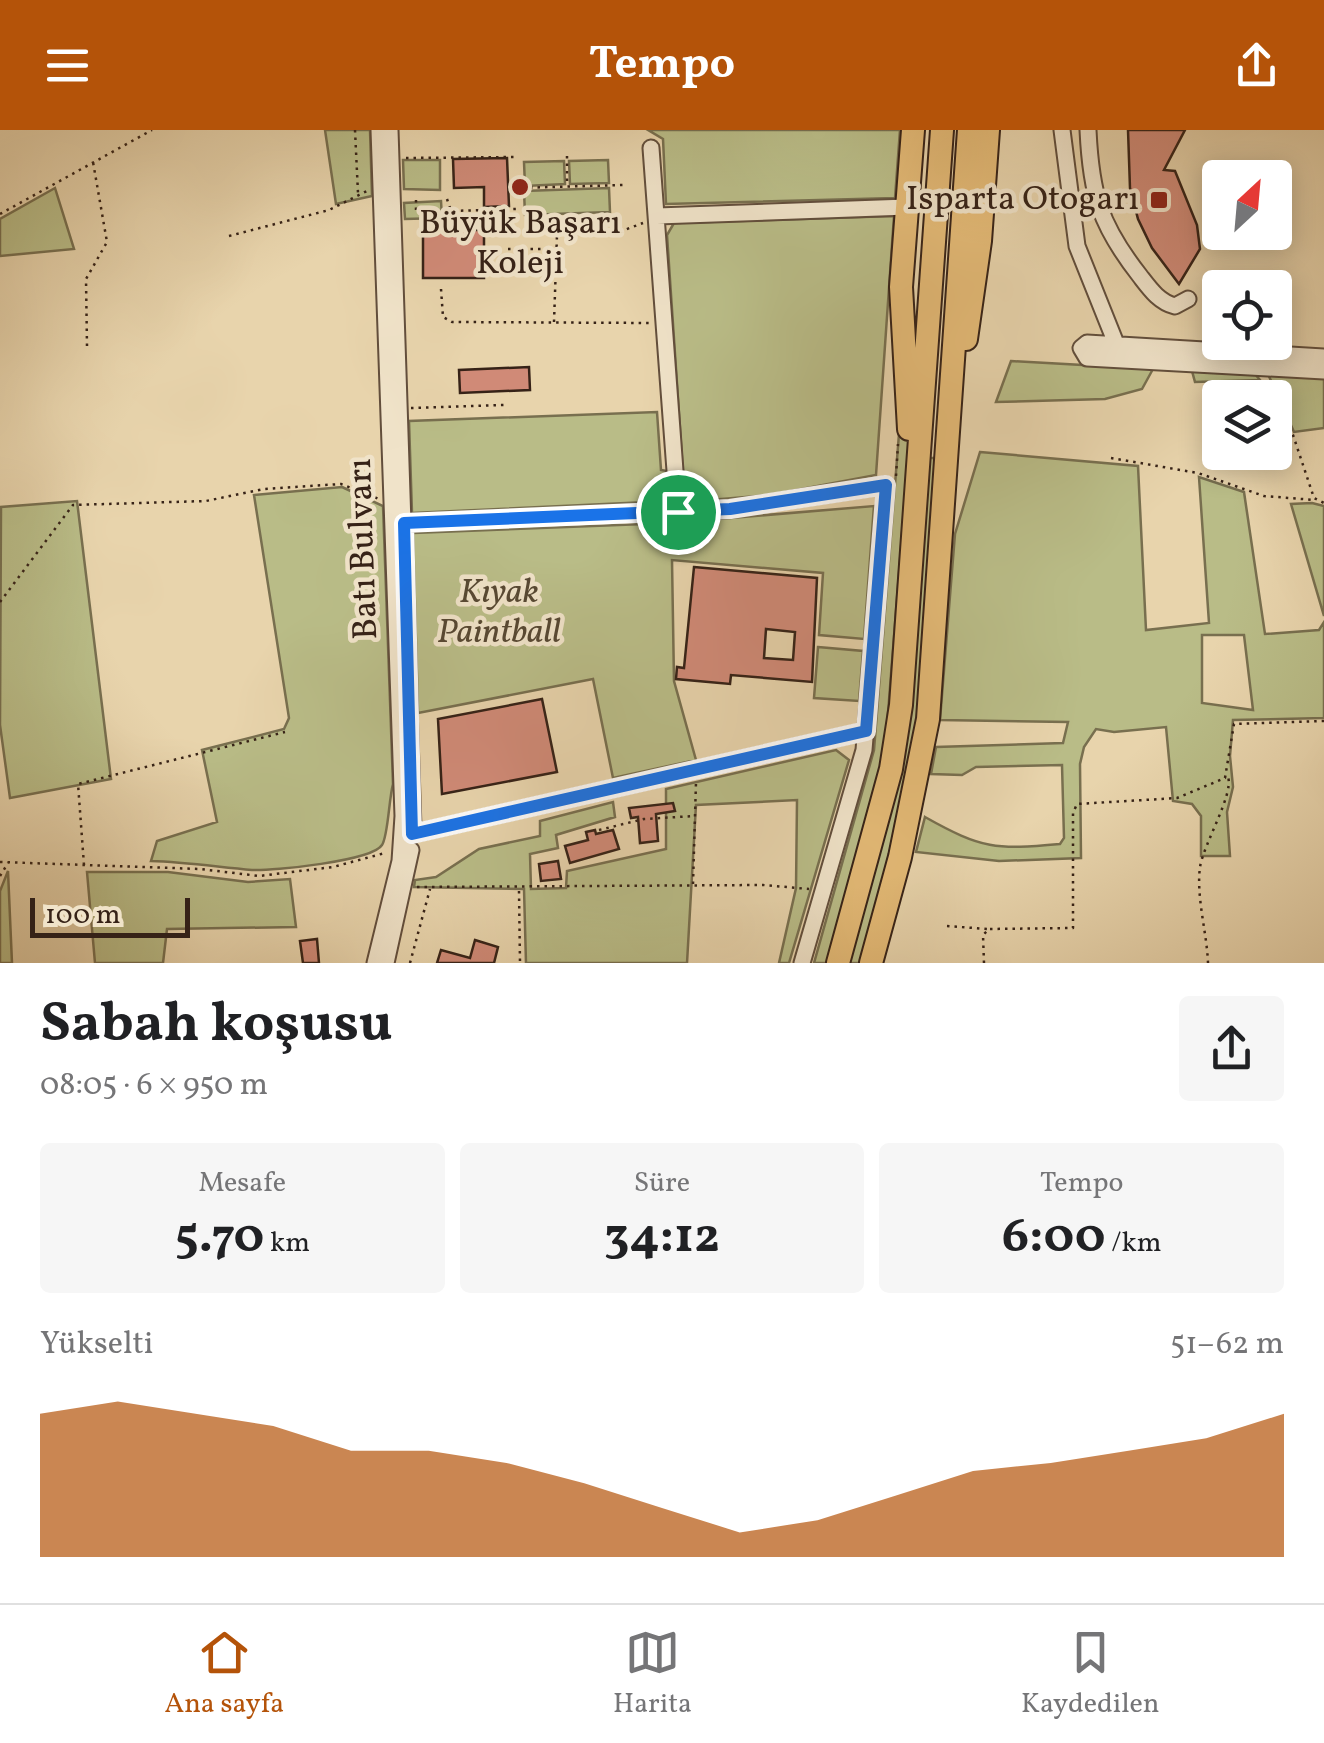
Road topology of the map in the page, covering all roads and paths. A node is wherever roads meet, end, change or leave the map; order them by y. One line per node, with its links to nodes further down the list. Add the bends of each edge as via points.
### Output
1 (152, 130): 15 (path)
2 (356, 130): 20 (path)
3 (379, 130): 18 (street, Batı Bulvarı)
4 (390, 130): 43 (street, Batı Bulvarı)
5 (913, 130): 23 (highway)
6 (942, 130): 51 (highway)
7 (969, 130): 44 (highway)
8 (988, 130): 44 (highway, via 974,301)
9 (1062, 130): 30 (street)
10 (1088, 130): 28 (street, via 1094,197)
11 (651, 148): 27 (street)
12 (567, 156): 17 (path)
13 (514, 157): 14 (path)
14 (404, 158)
15 (93, 162): 26 (path); 37 (path, via 107,242 86,280)
16 (624, 186): 17 (path)
17 (567, 187): 19 (path)
18 (381, 188): 20 (path); 47 (street, Batı Bulvarı)
19 (515, 188)
20 (358, 194): 29 (path, via 329,210)
21 (447, 199): 24 (path, via 451,211)
22 (416, 200): 25 (path)
23 (907, 207): 27 (street); 51 (highway, via 901,288)
24 (516, 209)
25 (416, 210)
26 (0, 214)
27 (657, 216): 32 (path, via 619,232 560,234); 36 (street)
28 (1107, 231): 30 (street); 34 (street, via 1163,302 1175,306)
29 (228, 236)
30 (1077, 246): 38 (street)
31 (508, 249): 32 (path)
32 (555, 249): 35 (path)
33 (441, 289): 35 (path, via 443,317 452,322)
34 (1188, 299)
35 (554, 322): 36 (path)
36 (665, 322): 49 (street)
37 (87, 346)
38 (1119, 352): 39 (street); 40 (street)
39 (1324, 357)
40 (1261, 367): 41 (street); 46 (path)
41 (1324, 370)
42 (504, 406): 43 (path)
43 (400, 408): 50 (street, Batı Bulvarı)
44 (949, 416): 79 (highway, via 928,719)
45 (1111, 458): 46 (path, via 1198,473 1264,496)
46 (1315, 500): 48 (path)
47 (392, 502): 52 (path, via 342,484 206,501 73,505); 61 (street, Batı Bulvarı)
48 (1324, 503)
49 (678, 512): 50 (street); 54 (street, via 886,485)
50 (404, 523): 60 (street, Batı Bulvarı)
51 (914, 528): 78 (highway, via 894,754)
52 (0, 602)
53 (1324, 720): 57 (path, via 1234,724)
54 (866, 731): 56 (street); 70 (street)
55 (285, 732): 64 (path, via 78,784)
56 (697, 770): 58 (path); 60 (street)
57 (1227, 774): 72 (path, via 1178,798 1077,804 1074,928); 81 (path, via 1230,791 1200,869)
58 (695, 816): 59 (path, via 644,818); 67 (path)
59 (599, 830)
60 (412, 834): 66 (street, Batı Bulvarı)
61 (401, 848): 64 (path, via 334,867 259,876); 73 (street, Batı Bulvarı)
62 (0, 862): 63 (path)
63 (10, 862): 64 (path); 65 (path)
64 (84, 866)
65 (0, 876)
66 (406, 886): 68 (path); 74 (street, Batı Bulvarı)
67 (693, 886): 69 (path); 70 (path)
68 (430, 888): 69 (path); 75 (path)
69 (519, 890): 76 (path)
70 (824, 891): 77 (street)
71 (947, 926): 72 (path)
72 (989, 929): 80 (path, via 983,935)
73 (375, 963)
74 (386, 963)
75 (410, 963)
76 (520, 963)
77 (802, 963)
78 (838, 963)
79 (871, 963)
80 (984, 963)
81 (1208, 963)

